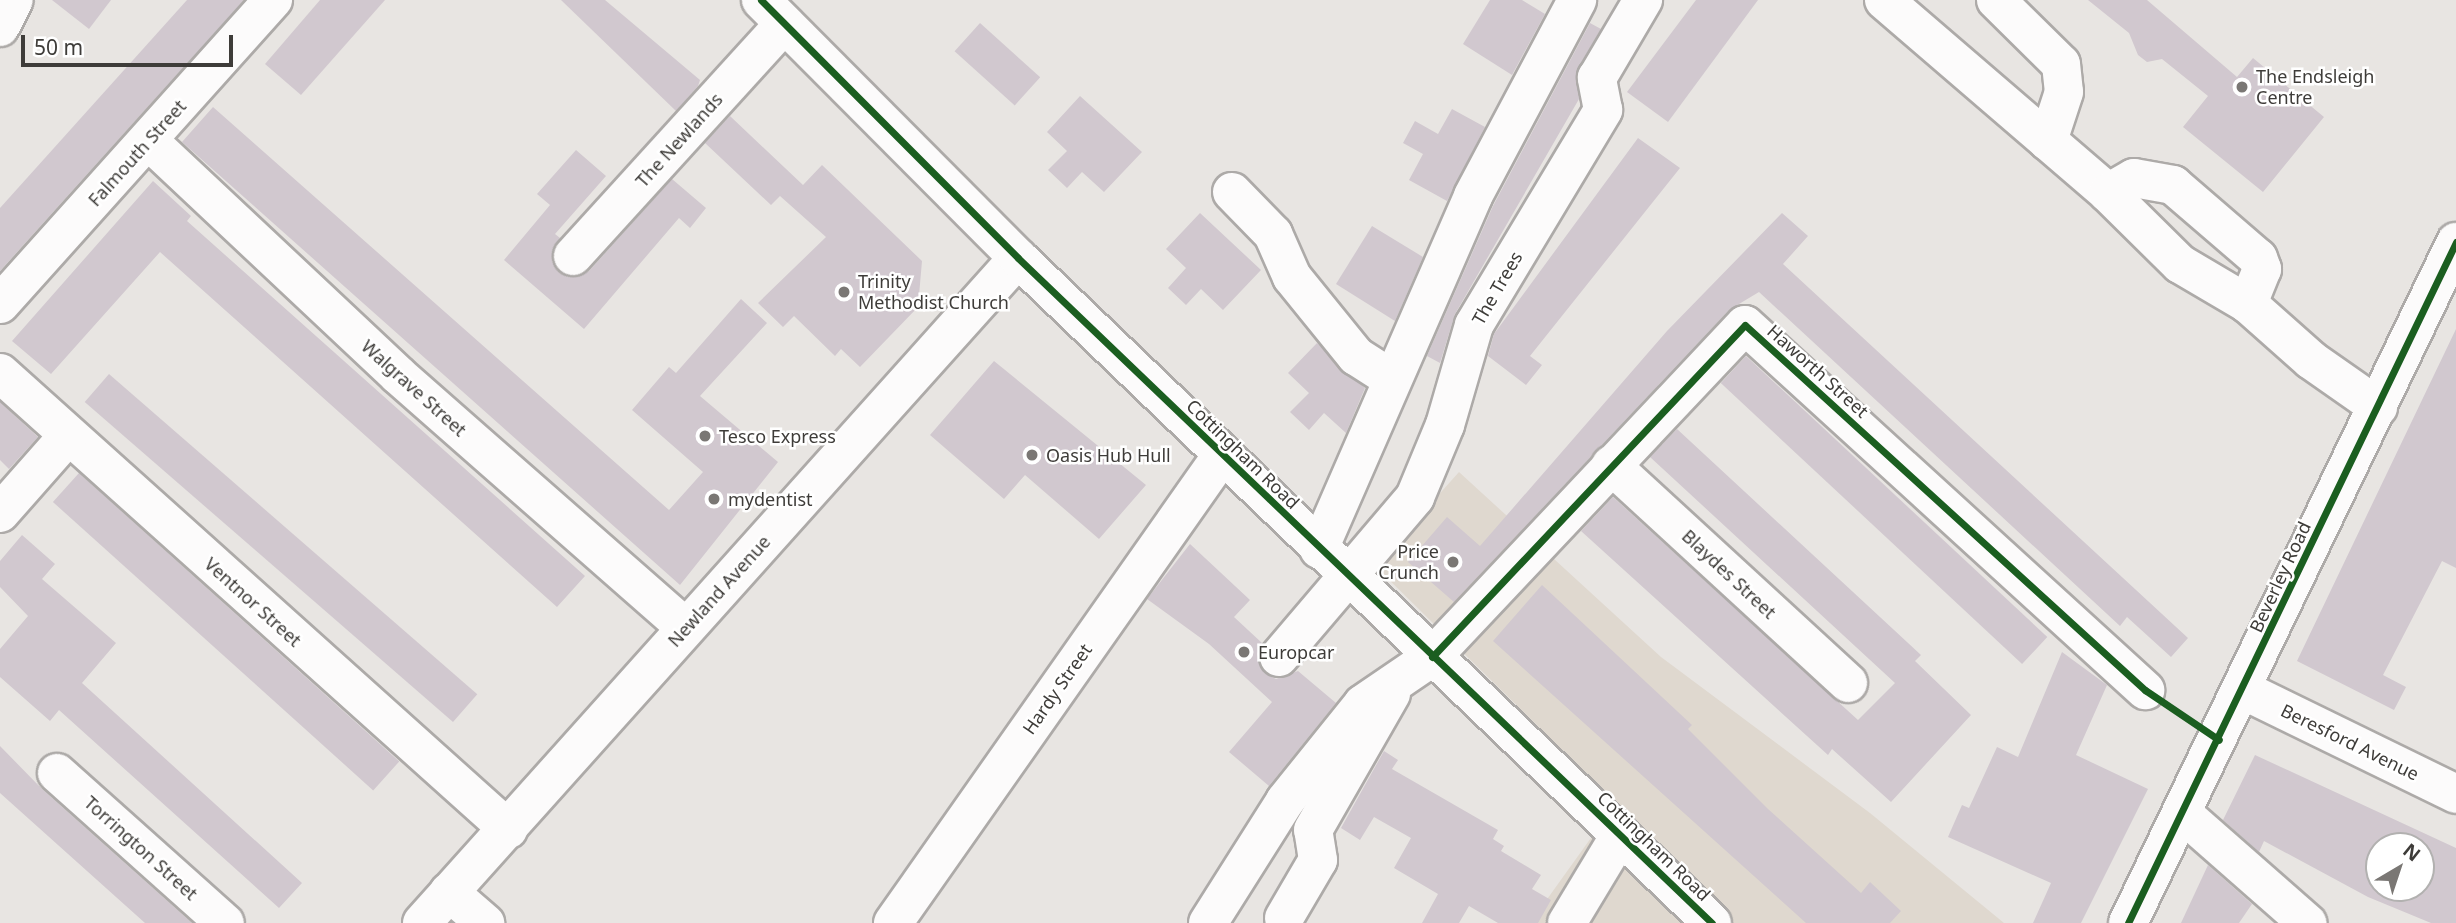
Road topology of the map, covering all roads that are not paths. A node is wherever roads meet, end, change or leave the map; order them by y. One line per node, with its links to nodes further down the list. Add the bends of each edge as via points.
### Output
1 (14, 0): 8 (street)
2 (272, 0): 9 (street, Falmouth Street)
3 (1577, 0): 19 (street, via 1473,196)
4 (1643, 0): 26 (street, The Trees, via 1597,78 1603,110 1474,325 1445,425 1415,497)
5 (1884, 0): 10 (street)
6 (1996, 0): 10 (street, via 2061,64 2064,92)
7 (773, 12): 14 (street, The Newlands); 15 (street, Cottingham Road)
8 (0, 27)
9 (149, 141): 16 (street, Falmouth Street); 27 (street, Walgrave Street, via 398,375)
10 (2048, 141): 12 (street)
11 (1232, 192): 19 (street, via 1273,234 1292,277 1356,356)
12 (2108, 193): 17 (street, via 2180,264); 17 (street, via 2134,178 2173,185 2258,258 2260,276)
13 (2456, 242): 20 (street, Beverley Road)
14 (573, 256)
15 (1017, 258): 22 (street, Cottingham Road); 27 (street, Newland Avenue)
16 (0, 304)
17 (2248, 304): 20 (street, via 2311,360)
18 (0, 373): 21 (street, Ventnor Street)
19 (1392, 379): 25 (street)
20 (2378, 407): 33 (street, Beverley Road)
21 (68, 436): 24 (street); 37 (street, Ventnor Street)
22 (1222, 455): 25 (street, Cottingham Road); 44 (street, Hardy Street)
23 (1611, 465): 29 (street, Haworth Street); 30 (street, Blaydes Street); 32 (street, Haworth Street, via 1745,325)
24 (0, 513)
25 (1319, 548): 26 (street, Cottingham Road)
26 (1347, 576): 28 (street, The Trees); 29 (street, Cottingham Road)
27 (686, 628): 37 (street, Newland Avenue)
28 (1279, 657)
29 (1432, 657): 31 (street, Haworth Street); 38 (street, Cottingham Road)
30 (1848, 683)
31 (1394, 686): 40 (street, via 1382,717 1313,830 1318,859); 45 (street, Haworth Street, via 1363,704 1285,801)
32 (2145, 690)
33 (2243, 690): 35 (street, Beresford Avenue); 36 (street, Beverley Road)
34 (57, 773): 41 (street, Torrington Street)
35 (2456, 794)
36 (2182, 813): 48 (street, Beverley Road); 49 (street)
37 (508, 829): 39 (street, Newland Avenue)
38 (1620, 835): 46 (street); 47 (street, Cottingham Road)
39 (449, 892): 42 (street, Newland Avenue); 43 (street)
40 (1284, 918)
41 (225, 923)
42 (422, 923)
43 (485, 923)
44 (893, 923)
45 (1208, 923)
46 (1567, 923)
47 (1712, 923)
48 (2128, 923)
49 (2307, 923)

